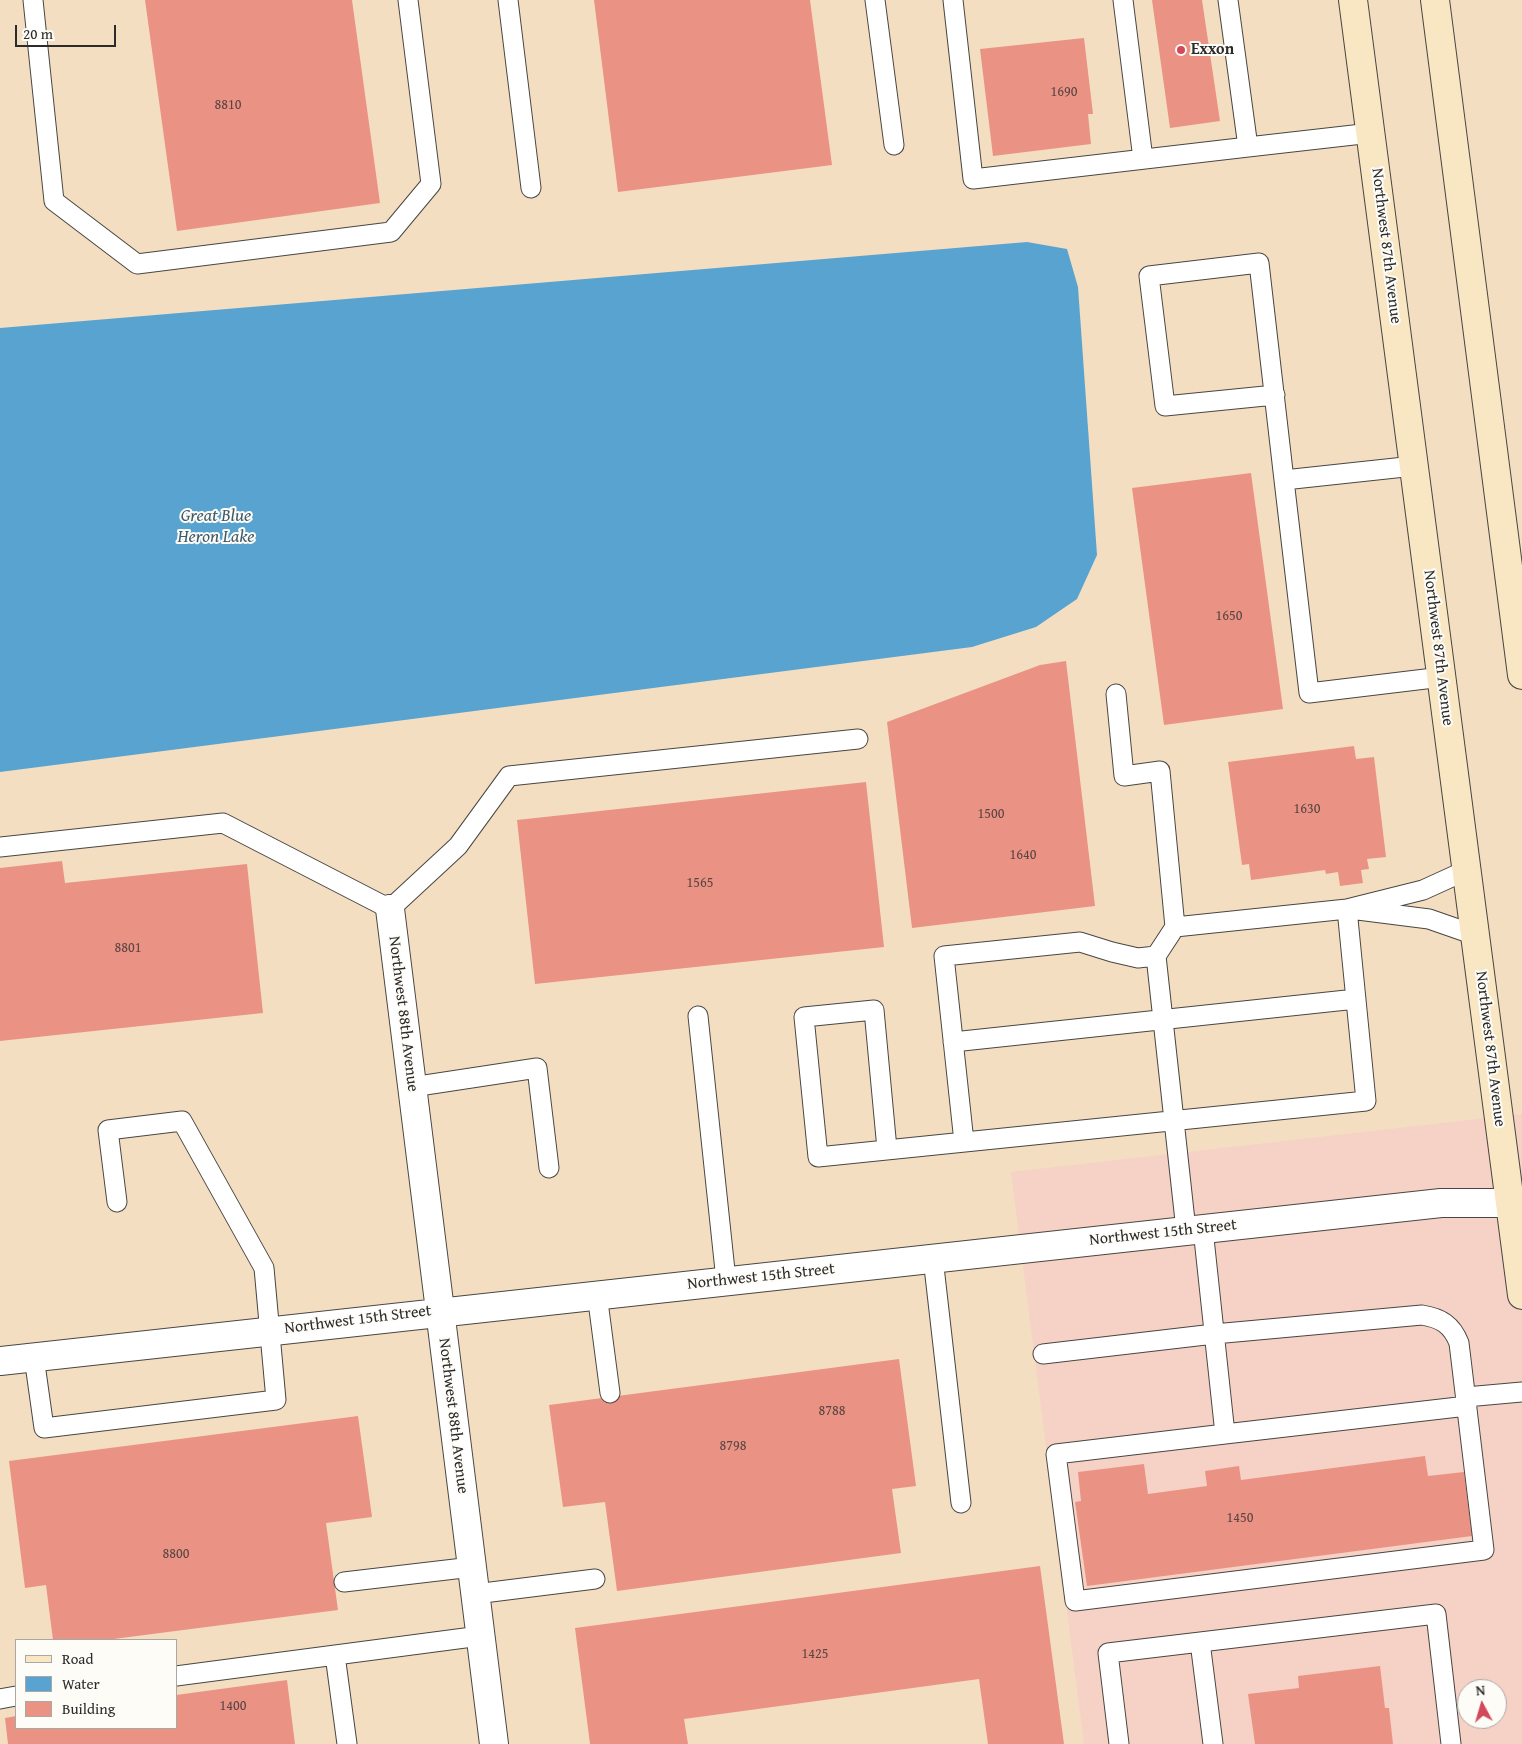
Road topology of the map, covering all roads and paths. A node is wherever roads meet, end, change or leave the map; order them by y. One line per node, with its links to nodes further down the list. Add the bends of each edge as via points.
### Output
1 (33, 0): 2 (lane, via 54,201 137,264 391,232 431,184)
2 (408, 0)
3 (508, 0): 14 (lane)
4 (875, 0): 11 (lane)
5 (953, 0): 13 (lane, via 973,179)
6 (1123, 0): 13 (lane)
7 (1228, 0): 12 (lane)
8 (1353, 0): 10 (main road, Northwest 87th Avenue)
9 (1435, 0): 18 (main road)
10 (1371, 133): 12 (lane); 16 (main road, Northwest 87th Avenue)
11 (894, 145)
12 (1248, 147): 13 (lane)
13 (1143, 159)
14 (531, 188)
15 (1275, 395): 15 (lane, via 1260,263 1149,276 1164,406); 17 (lane)
16 (1414, 466): 17 (lane); 21 (main road, Northwest 87th Avenue)
17 (1284, 480): 21 (lane, via 1309,693)
18 (1513, 539): 19 (main road)
19 (1516, 591): 20 (main road)
20 (1522, 675)
21 (1442, 677): 25 (main road, Northwest 87th Avenue)
22 (1116, 694): 28 (lane, via 1124,776 1160,771)
23 (858, 739): 26 (lane, via 509,776 458,846)
24 (0, 847): 26 (lane, via 223,823)
25 (1467, 870): 27 (lane, via 1423,890); 29 (main road, Northwest 87th Avenue)
26 (390, 909): 35 (street, Northwest 88th Avenue)
27 (1347, 909): 28 (lane); 29 (lane, via 1429,919); 31 (lane)
28 (1175, 927): 30 (lane)
29 (1475, 935): 41 (main road, Northwest 87th Avenue)
30 (1156, 956): 33 (lane); 34 (lane, via 1129,956 1080,942 944,956)
31 (1356, 999): 33 (lane); 36 (lane, via 1366,1101)
32 (698, 1016): 44 (lane)
33 (1163, 1020): 34 (lane); 36 (lane)
34 (953, 1042): 37 (lane)
35 (412, 1087): 39 (lane, via 537,1068); 47 (street, Northwest 88th Avenue)
36 (1174, 1120): 37 (lane); 42 (lane)
37 (964, 1142): 38 (lane)
38 (887, 1149): 38 (lane, via 818,1157 804,1017 874,1010)
39 (549, 1168)
40 (117, 1202): 48 (lane, via 108,1130 182,1121 264,1268)
41 (1516, 1203): 42 (street, Northwest 15th Street, via 1441,1203); 46 (main road, Northwest 87th Avenue)
42 (1194, 1230): 43 (street, Northwest 15th Street); 49 (lane)
43 (933, 1258): 44 (street, Northwest 15th Street); 57 (lane)
44 (726, 1280): 45 (street, Northwest 15th Street)
45 (597, 1294): 47 (street, Northwest 15th Street); 54 (lane)
46 (1522, 1295)
47 (440, 1311): 48 (street, Northwest 15th Street); 58 (street, Northwest 88th Avenue)
48 (270, 1331): 51 (street, Northwest 15th Street); 51 (lane, via 276,1400 44,1428)
49 (1214, 1334): 50 (lane); 55 (lane, via 1422,1315 1435,1317 1446,1323 1459,1343); 56 (lane)
50 (1043, 1354)
51 (34, 1356): 52 (street, Northwest 15th Street)
52 (0, 1361)
53 (1522, 1392): 55 (lane)
54 (610, 1393)
55 (1466, 1402): 56 (lane); 56 (lane, via 1484,1550 1075,1601 1056,1454)
56 (1225, 1434)
57 (962, 1503)
58 (472, 1566): 60 (lane); 61 (street, Northwest 88th Avenue)
59 (595, 1579): 61 (lane)
60 (344, 1582)
61 (475, 1594): 62 (street, Northwest 88th Avenue)
62 (480, 1636): 64 (lane); 69 (street, Northwest 88th Avenue)
63 (1200, 1642): 70 (lane, via 1108,1653); 71 (lane); 72 (lane, via 1436,1614)
64 (335, 1655): 65 (lane); 68 (lane)
65 (178, 1676)
66 (15, 1696): 67 (lane)
67 (0, 1698)
68 (347, 1744)
69 (494, 1744)
70 (1119, 1744)
71 (1213, 1744)
72 (1451, 1744)

